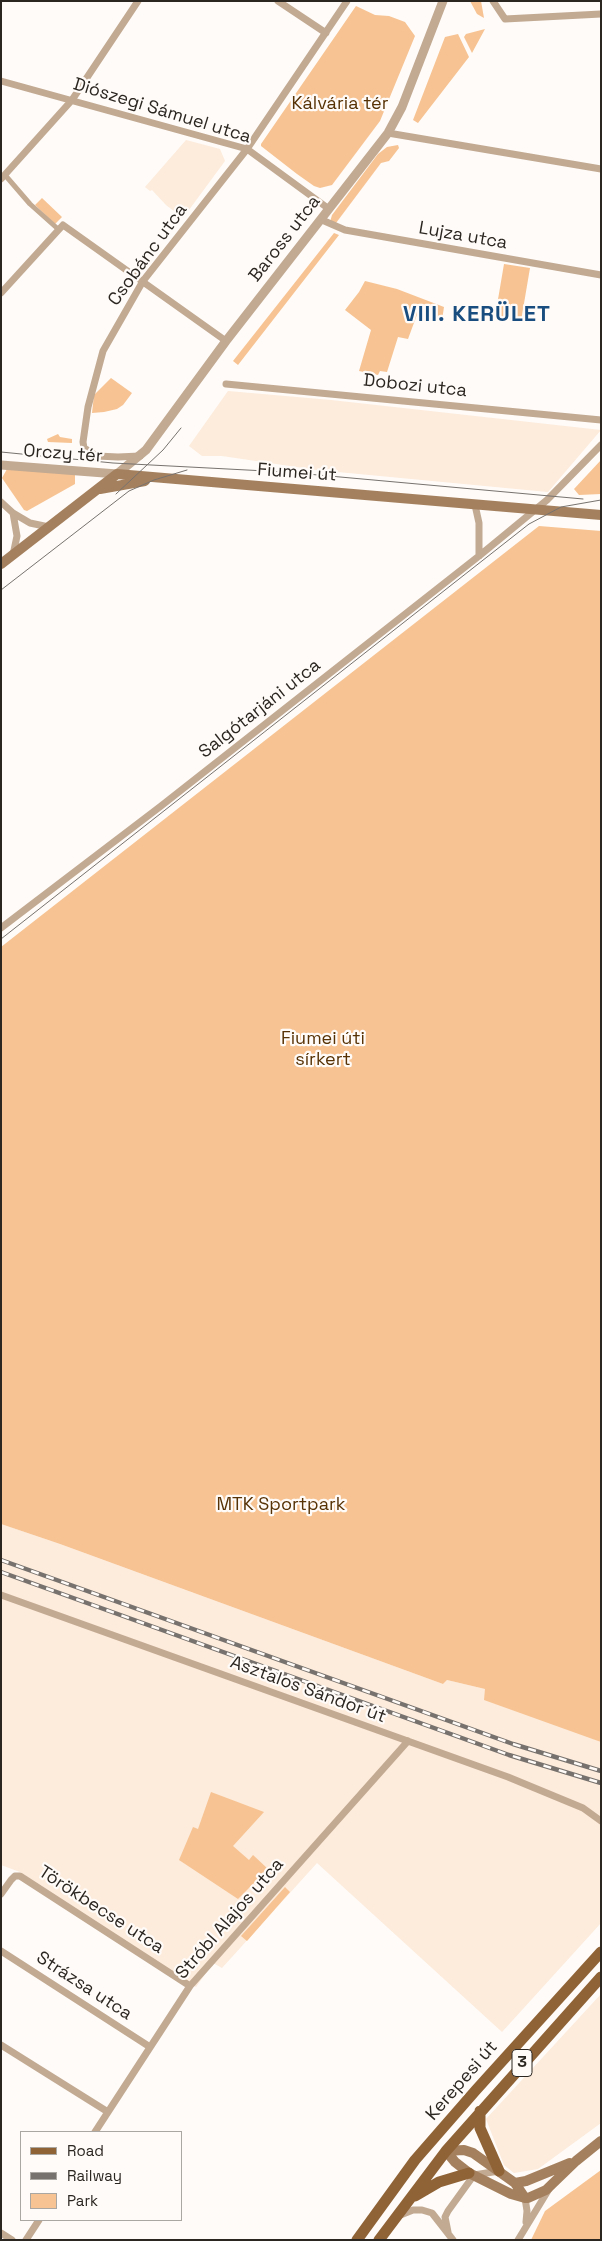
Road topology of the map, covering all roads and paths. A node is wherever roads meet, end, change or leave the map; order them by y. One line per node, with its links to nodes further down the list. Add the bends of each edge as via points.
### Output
1 (138, 1): 9 (street)
2 (278, 1): 7 (street)
3 (347, 1): 7 (street)
4 (442, 1): 10 (street, Baross utca, via 402,107)
5 (493, 1): 6 (street, via 505,19)
6 (601, 14)
7 (326, 33): 11 (street)
8 (1, 81): 9 (street, Diószegi Sámuel utca)
9 (72, 100): 11 (street, Diószegi Sámuel utca); 13 (street)
10 (388, 133): 12 (street); 14 (street, Baross utca)
11 (247, 149): 14 (street, Diószegi Sámuel utca); 18 (street, Csobánc utca)
12 (601, 169)
13 (3, 177): 16 (street)
14 (329, 209): 15 (street, Baross utca)
15 (322, 220): 17 (street, Lujza utca, via 345,230); 20 (street, Baross utca)
16 (58, 229): 18 (street, via 63,225 68,227); 19 (street)
17 (601, 275)
18 (143, 281): 20 (street); 24 (street, Csobánc utca, via 103,351 91,390 83,442 84,448 96,456)
19 (1, 292)
20 (226, 341): 24 (street, Baross utca)
21 (226, 384): 22 (street, Dobozi utca)
22 (601, 420)
23 (601, 445): 31 (street, Salgótarjáni utca)
24 (141, 456): 26 (street, Baross utca)
25 (1, 465): 26 (street, Orczy tér)
26 (117, 474): 27 (main road, Fiumei út); 28 (main road, Orczy tér)
27 (166, 480): 28 (main road, via 143,481); 30 (main road, Fiumei út)
28 (95, 491): 34 (main road, Orczy tér)
29 (1, 502): 32 (street)
30 (476, 505): 31 (main road, Fiumei út); 36 (street)
31 (535, 510): 33 (main road, Fiumei út); 36 (street, Salgótarjáni utca)
32 (13, 513): 34 (street, via 30,523); 35 (street, via 17,536)
33 (601, 515)
34 (49, 527): 35 (main road, Orczy tér)
35 (12, 555): 37 (main road, Orczy tér)
36 (480, 556): 38 (street, Salgótarjáni utca)
37 (1, 564)
38 (1, 928)
39 (1, 1595): 40 (street, Asztalos Sándor út)
40 (408, 1741): 41 (street, Asztalos Sándor út, via 528,1785 583,1808); 46 (street, Stróbl Alajos utca)
41 (601, 1821)
42 (1, 1894): 46 (street, Törökbecse utca, via 15,1876 20,1876)
43 (1, 1951): 48 (street, Strázsa utca)
44 (601, 1952): 51 (main road, Kerepesi út / 3)
45 (601, 1977): 49 (main road, Kerepesi út / 3)
46 (190, 1986): 48 (street, Stróbl Alajos utca)
47 (1, 2045): 50 (street)
48 (150, 2046): 50 (street, Stróbl Alajos utca)
49 (480, 2111): 54 (main road, Kerepesi út / 3); 57 (main road, via 480,2128)
50 (108, 2112): 52 (street, Stróbl Alajos utca)
51 (456, 2112): 54 (main road, via 448,2133); 55 (main road, Kerepesi út / 3)
52 (96, 2131)
53 (601, 2141): 56 (main road)
54 (446, 2151): 55 (main road); 57 (main road, via 468,2151); 58 (main road); 62 (main road, Kerepesi út / 3)
55 (415, 2160): 70 (main road, Kerepesi út / 3)
56 (576, 2161): 59 (main road, via 526,2182); 60 (main road)
57 (499, 2171): 58 (street); 59 (main road)
58 (471, 2174): 61 (main road); 62 (main road, via 439,2182); 66 (street, via 445,2217)
59 (516, 2183): 61 (main road)
60 (553, 2184): 61 (main road, via 536,2196); 65 (street)
61 (525, 2198): 65 (street)
62 (409, 2199): 63 (main road, Kerepesi út / 3)
63 (396, 2217): 66 (street, via 422,2210 432,2213); 71 (main road, Kerepesi út / 3)
64 (38, 2221): 69 (street)
65 (525, 2225): 73 (street)
66 (448, 2232): 72 (street)
67 (1, 2234): 68 (street)
68 (12, 2240)
69 (26, 2240)
70 (357, 2240)
71 (379, 2240)
72 (453, 2240)
73 (518, 2240)

